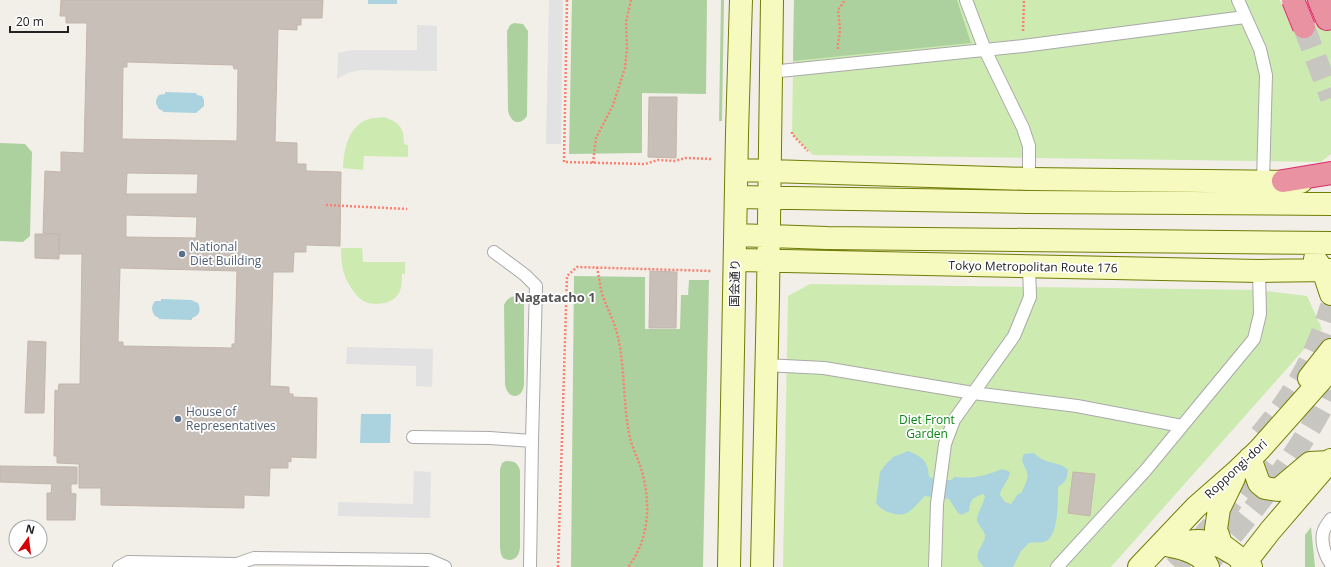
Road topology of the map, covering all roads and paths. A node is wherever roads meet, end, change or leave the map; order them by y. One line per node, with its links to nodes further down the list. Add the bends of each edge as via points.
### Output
1 (567, 0): 19 (path, via 564,162)
2 (631, 0): 19 (path, via 626,22 625,68 613,104 596,138)
3 (741, 0): 20 (main road, 国会通り)
4 (772, 0): 15 (main road)
5 (844, 0): 14 (path, via 838,10)
6 (966, 0): 13 (lane)
7 (1024, 0): 12 (path)
8 (1238, 0): 10 (lane)
9 (1293, 0): 11 (highway, bridge)
10 (1245, 17): 12 (lane); 24 (lane, via 1260,49 1266,75)
11 (1304, 27)
12 (1023, 46): 13 (lane)
13 (985, 50): 14 (lane); 23 (lane, via 1023,128 1029,146)
14 (838, 65): 15 (lane)
15 (770, 72): 21 (main road)
16 (793, 127): 17 (path, via 792,134)
17 (812, 155)
18 (712, 159): 19 (path, via 658,160 645,164)
19 (593, 163)
20 (737, 170): 21 (main road); 26 (main road, 国会通り)
21 (769, 171): 23 (main road); 27 (main road)
22 (1331, 173): 24 (highway)
23 (1029, 179): 24 (main road)
24 (1273, 181): 25 (main road)
25 (1331, 184)
26 (736, 197): 27 (main road); 31 (main road, 国会通り)
27 (769, 198): 28 (main road); 32 (main road)
28 (1331, 204)
29 (326, 205): 30 (path)
30 (407, 209)
31 (736, 235): 32 (main road); 36 (main road, 国会通り)
32 (768, 236): 33 (main road); 37 (main road)
33 (1293, 243): 34 (main road); 40 (main road, via 1311,254)
34 (1331, 244)
35 (494, 252): 50 (lane, via 536,286)
36 (735, 260): 37 (main road, Tokyo Metropolitan Route 176); 62 (main road, 国会通り)
37 (768, 261): 39 (main road, Tokyo Metropolitan Route 176); 45 (main road)
38 (597, 267): 41 (path); 60 (path, via 578,267 567,276); 61 (path, via 603,295 618,336 630,436 644,478 646,493 646,525 636,556)
39 (1029, 267): 42 (main road, Tokyo Metropolitan Route 176); 47 (lane, via 1030,298 1014,336)
40 (1327, 270): 42 (main road, Tokyo Metropolitan Route 176); 43 (main road)
41 (712, 271)
42 (1259, 271): 48 (lane, via 1260,314 1254,339)
43 (1331, 294)
44 (1331, 350): 51 (main road)
45 (765, 365): 47 (lane, via 824,368); 63 (main road)
46 (1331, 369): 51 (main road, Roppongi-dori)
47 (973, 393): 48 (lane, via 1077,406); 64 (lane, via 954,420 945,444 937,504)
48 (1182, 426): 65 (lane, via 1145,472)
49 (413, 437): 50 (lane)
50 (532, 441): 59 (lane)
51 (1249, 460): 52 (main road, via 1259,483 1266,488 1278,490 1310,463); 54 (main road, Roppongi-dori, via 1196,507); 56 (main road, via 1219,509 1216,529 1221,544)
52 (1330, 461): 56 (main road, via 1270,531)
53 (1331, 519): 55 (lane, via 1323,533 1323,544)
54 (1154, 555): 56 (main road, via 1187,541 1198,541 1220,545); 66 (main road, via 1186,550 1201,558)
55 (1331, 564)
56 (1246, 565)
57 (119, 567): 58 (lane, via 128,562 237,564 254,558 429,560)
58 (445, 567)
59 (530, 567)
60 (558, 567)
61 (628, 567)
62 (729, 567)
63 (762, 567)
64 (935, 567)
65 (1057, 567)
66 (1208, 567)

